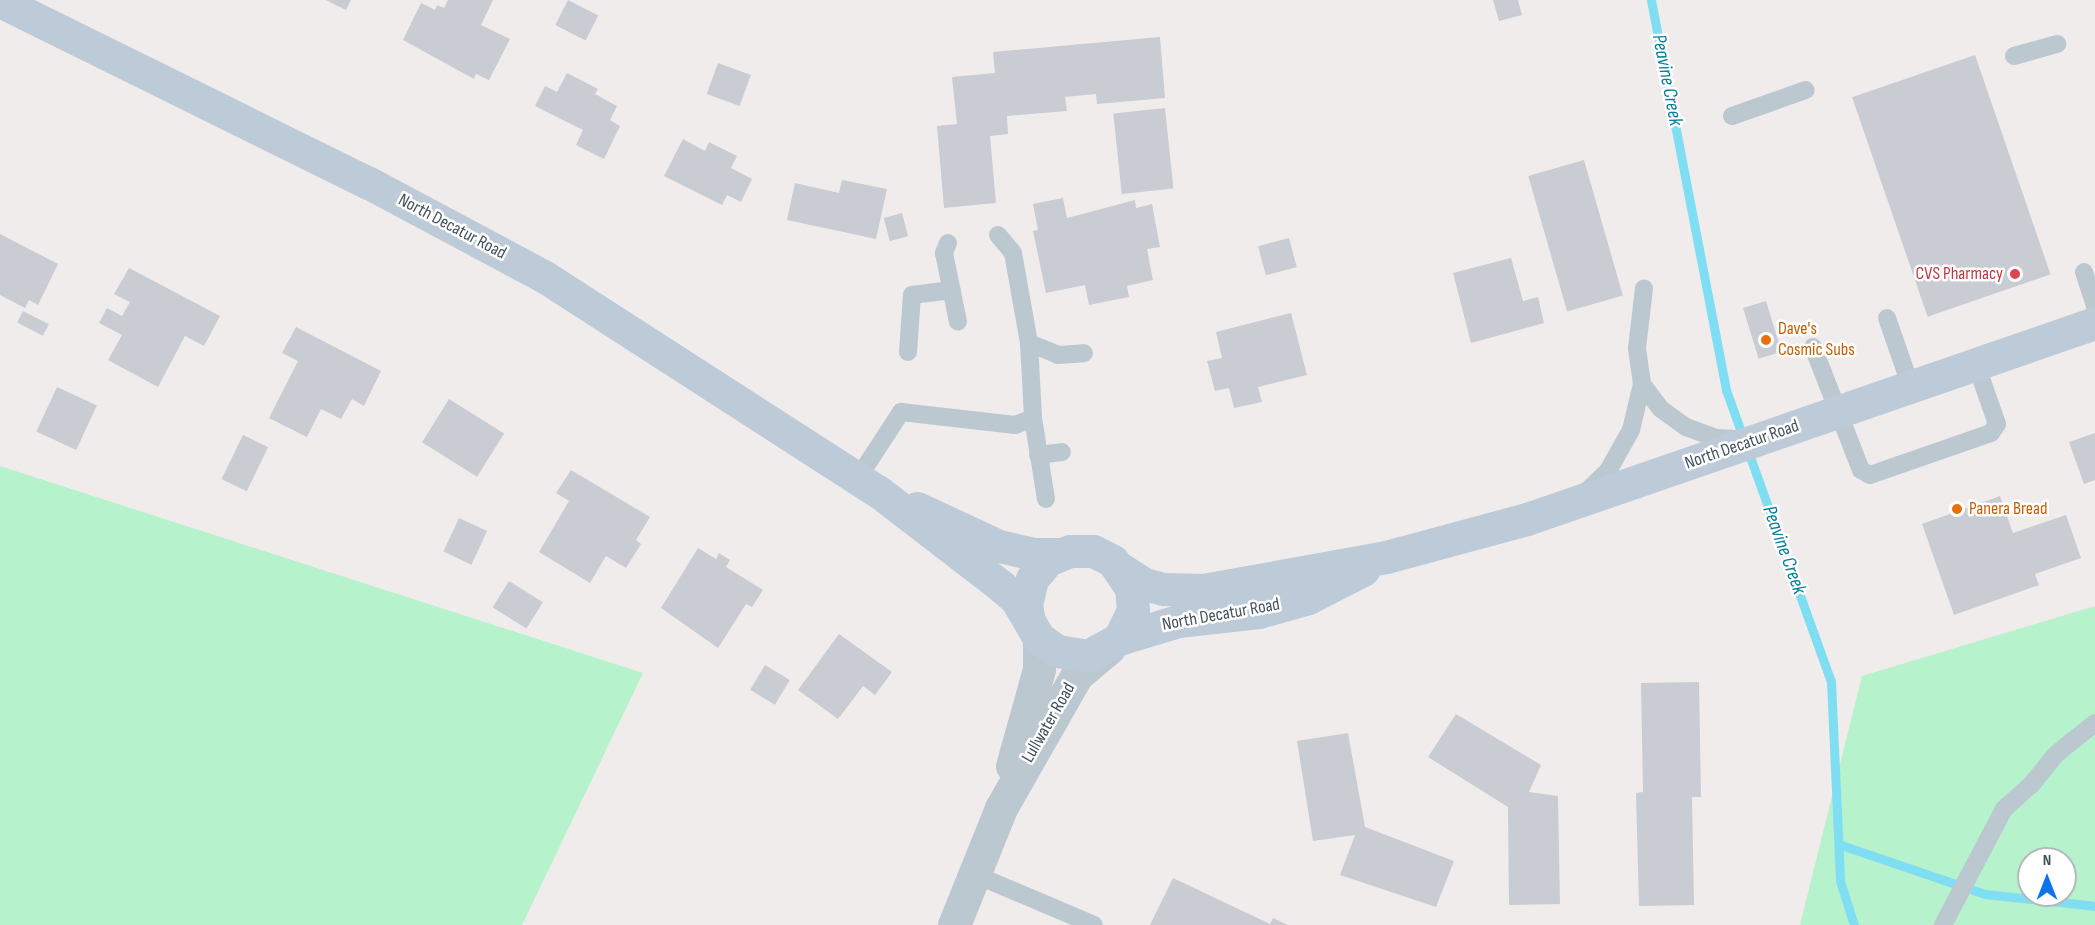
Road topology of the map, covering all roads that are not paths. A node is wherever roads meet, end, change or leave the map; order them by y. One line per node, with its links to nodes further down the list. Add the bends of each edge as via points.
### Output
1 (2, 1): 27 (main road, North Decatur Road, via 369,183 545,277)
2 (2057, 44): 3 (lane)
3 (2014, 56)
4 (1806, 90): 5 (lane)
5 (1732, 116)
6 (998, 235): 15 (lane, via 1013,253)
7 (948, 243): 10 (lane, via 944,253)
8 (2084, 272): 11 (lane)
9 (1644, 288): 20 (lane, via 1637,348)
10 (952, 290): 13 (lane); 17 (lane, via 912,295)
11 (2095, 306)
12 (1887, 318): 21 (lane)
13 (958, 322)
14 (2095, 323): 19 (main road, North Decatur Road)
15 (1029, 343): 18 (lane, via 1058,356); 23 (lane)
16 (1813, 347): 22 (lane)
17 (908, 352)
18 (1084, 353)
19 (1976, 364): 21 (main road, North Decatur Road); 22 (lane, via 1997,424 1991,433 1870,476 1861,470)
20 (1642, 384): 24 (lane, via 1670,416); 29 (lane, via 1625,442 1608,471)
21 (1911, 387): 22 (main road, North Decatur Road)
22 (1836, 412): 24 (main road, North Decatur Road, via 1778,432)
23 (1033, 418): 26 (lane); 27 (lane, via 1015,425 902,412)
24 (1719, 445): 29 (main road, North Decatur Road)
25 (1062, 452): 26 (lane)
26 (1038, 455): 28 (lane)
27 (868, 485): 30 (main road, North Decatur Road, via 999,546 1018,552); 33 (main road, North Decatur Road, via 1001,586)
28 (1046, 499)
29 (1574, 503): 31 (main road, North Decatur Road)
30 (1059, 554): 32 (main road, North Decatur Road, via 1092,551); 33 (main road, via 1032,579 1027,598)
31 (1386, 557): 32 (main road, North Decatur Road, via 1301,570 1243,585 1178,591 1144,584); 34 (main road, North Decatur Road, via 1308,598 1258,612 1178,621)
32 (1121, 569): 34 (main road, via 1134,599 1131,621)
33 (1034, 627): 34 (main road, North Decatur Road, via 1057,651 1077,656); 36 (street, Lullwater Road, via 1039,669)
34 (1114, 644): 36 (street, Lullwater Road, via 1077,675)
35 (2095, 723): 38 (lane, via 2055,755 2031,785 2004,809)
36 (1001, 808): 37 (street, Lullwater Road)
37 (974, 874): 39 (street, Lullwater Road); 40 (lane)
38 (1945, 923)
39 (954, 925)
40 (1094, 925)

